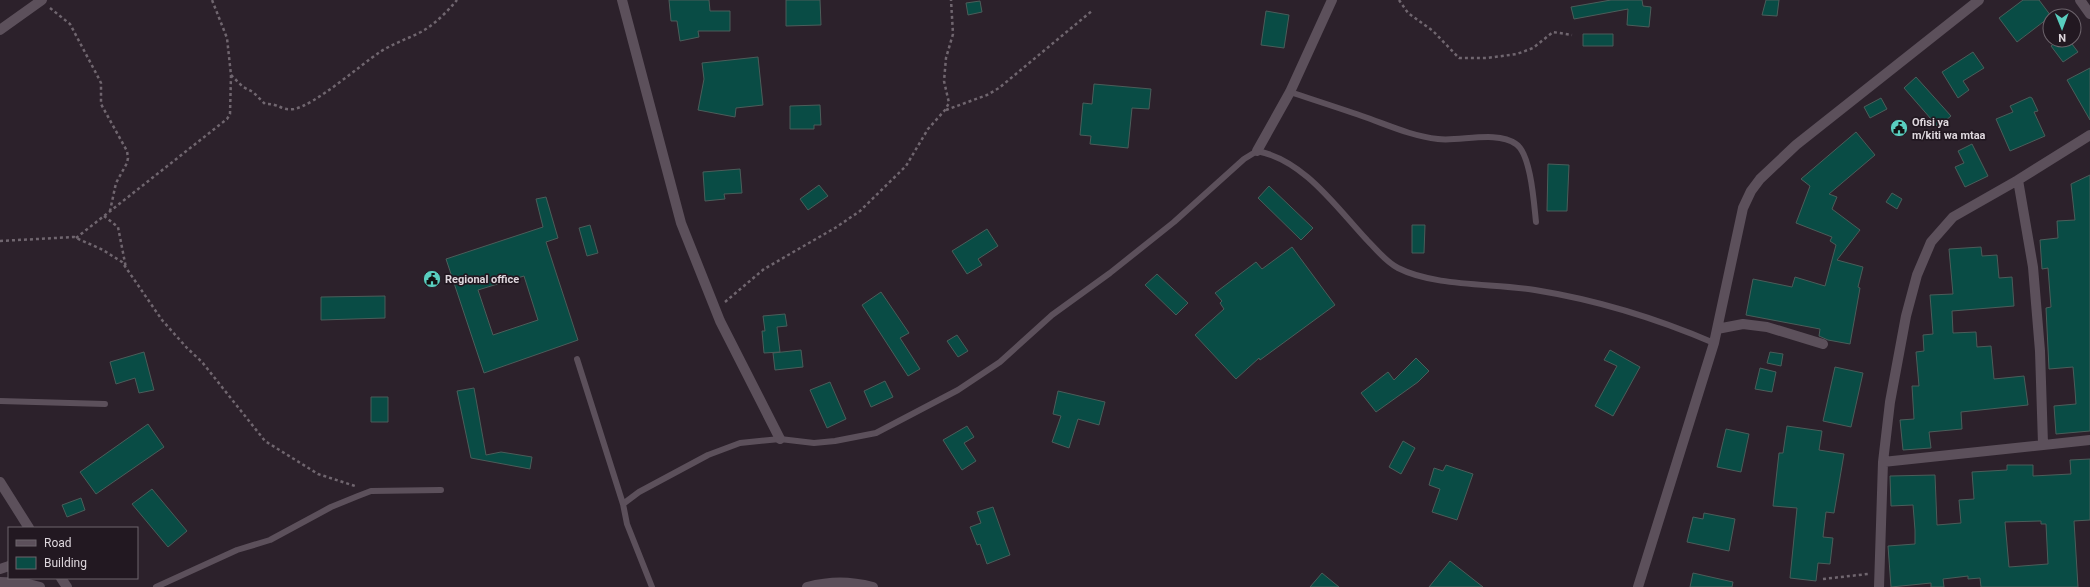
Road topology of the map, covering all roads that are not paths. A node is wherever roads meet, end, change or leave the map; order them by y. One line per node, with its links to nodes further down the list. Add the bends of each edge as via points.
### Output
1 (42, 0): 7 (street)
2 (622, 0): 19 (street, via 681,223 715,310)
3 (1332, 0): 8 (street)
4 (1979, 0): 13 (street, via 1796,144 1750,191 1743,208)
5 (2080, 0): 6 (street)
6 (2090, 14)
7 (0, 30)
8 (1290, 92): 10 (street); 12 (lane, via 1417,136 1440,139 1484,137 1517,144 1526,159 1532,183)
9 (2090, 135): 11 (street)
10 (1257, 151): 14 (lane, via 1288,162 1314,183 1383,257 1398,268 1424,278 1534,290 1600,303 1683,330); 19 (lane, via 1244,159 1174,222 1052,315 1000,362 958,390 876,433 814,443)
11 (2018, 180): 21 (street, via 2033,267 2040,351); 22 (street, via 1953,217 1931,242 1917,275 1906,316 1890,402)
12 (1536, 222)
13 (1717, 329): 14 (street); 15 (street, via 1743,324 1767,327)
14 (1714, 343): 33 (street)
15 (1823, 344)
16 (577, 359): 25 (lane)
17 (0, 402): 18 (lane)
18 (105, 404)
19 (780, 439): 25 (lane, via 740,443 708,455 639,492)
20 (2090, 440): 21 (street)
21 (2043, 444): 22 (street)
22 (1883, 462): 34 (street)
23 (0, 482): 26 (street)
24 (441, 490): 29 (lane, via 371,491 331,507 270,540 237,550)
25 (623, 504): 30 (lane, via 627,524)
26 (28, 527)
27 (0, 582): 28 (street, via 25,583)
28 (40, 587)
29 (156, 587)
30 (652, 587)
31 (808, 587): 32 (street, via 852,582)
32 (873, 587)
33 (1638, 587)
34 (1880, 587)

